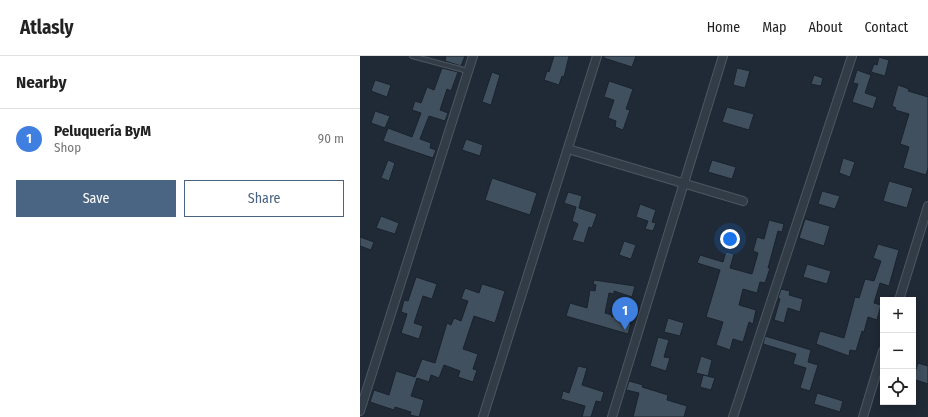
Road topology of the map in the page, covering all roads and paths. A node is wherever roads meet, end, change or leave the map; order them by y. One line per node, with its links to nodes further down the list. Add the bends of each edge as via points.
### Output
1 (412, 56): 6 (lane)
2 (473, 56): 6 (street)
3 (597, 56): 7 (street)
4 (723, 56): 8 (street)
5 (852, 56): 16 (street)
6 (468, 71): 13 (street)
7 (568, 150): 8 (street); 14 (street)
8 (684, 184): 9 (street); 15 (street)
9 (744, 201)
10 (928, 206): 11 (street)
11 (900, 297)
12 (880, 360): 17 (street)
13 (360, 411)
14 (483, 417)
15 (612, 417)
16 (733, 417)
17 (862, 417)

